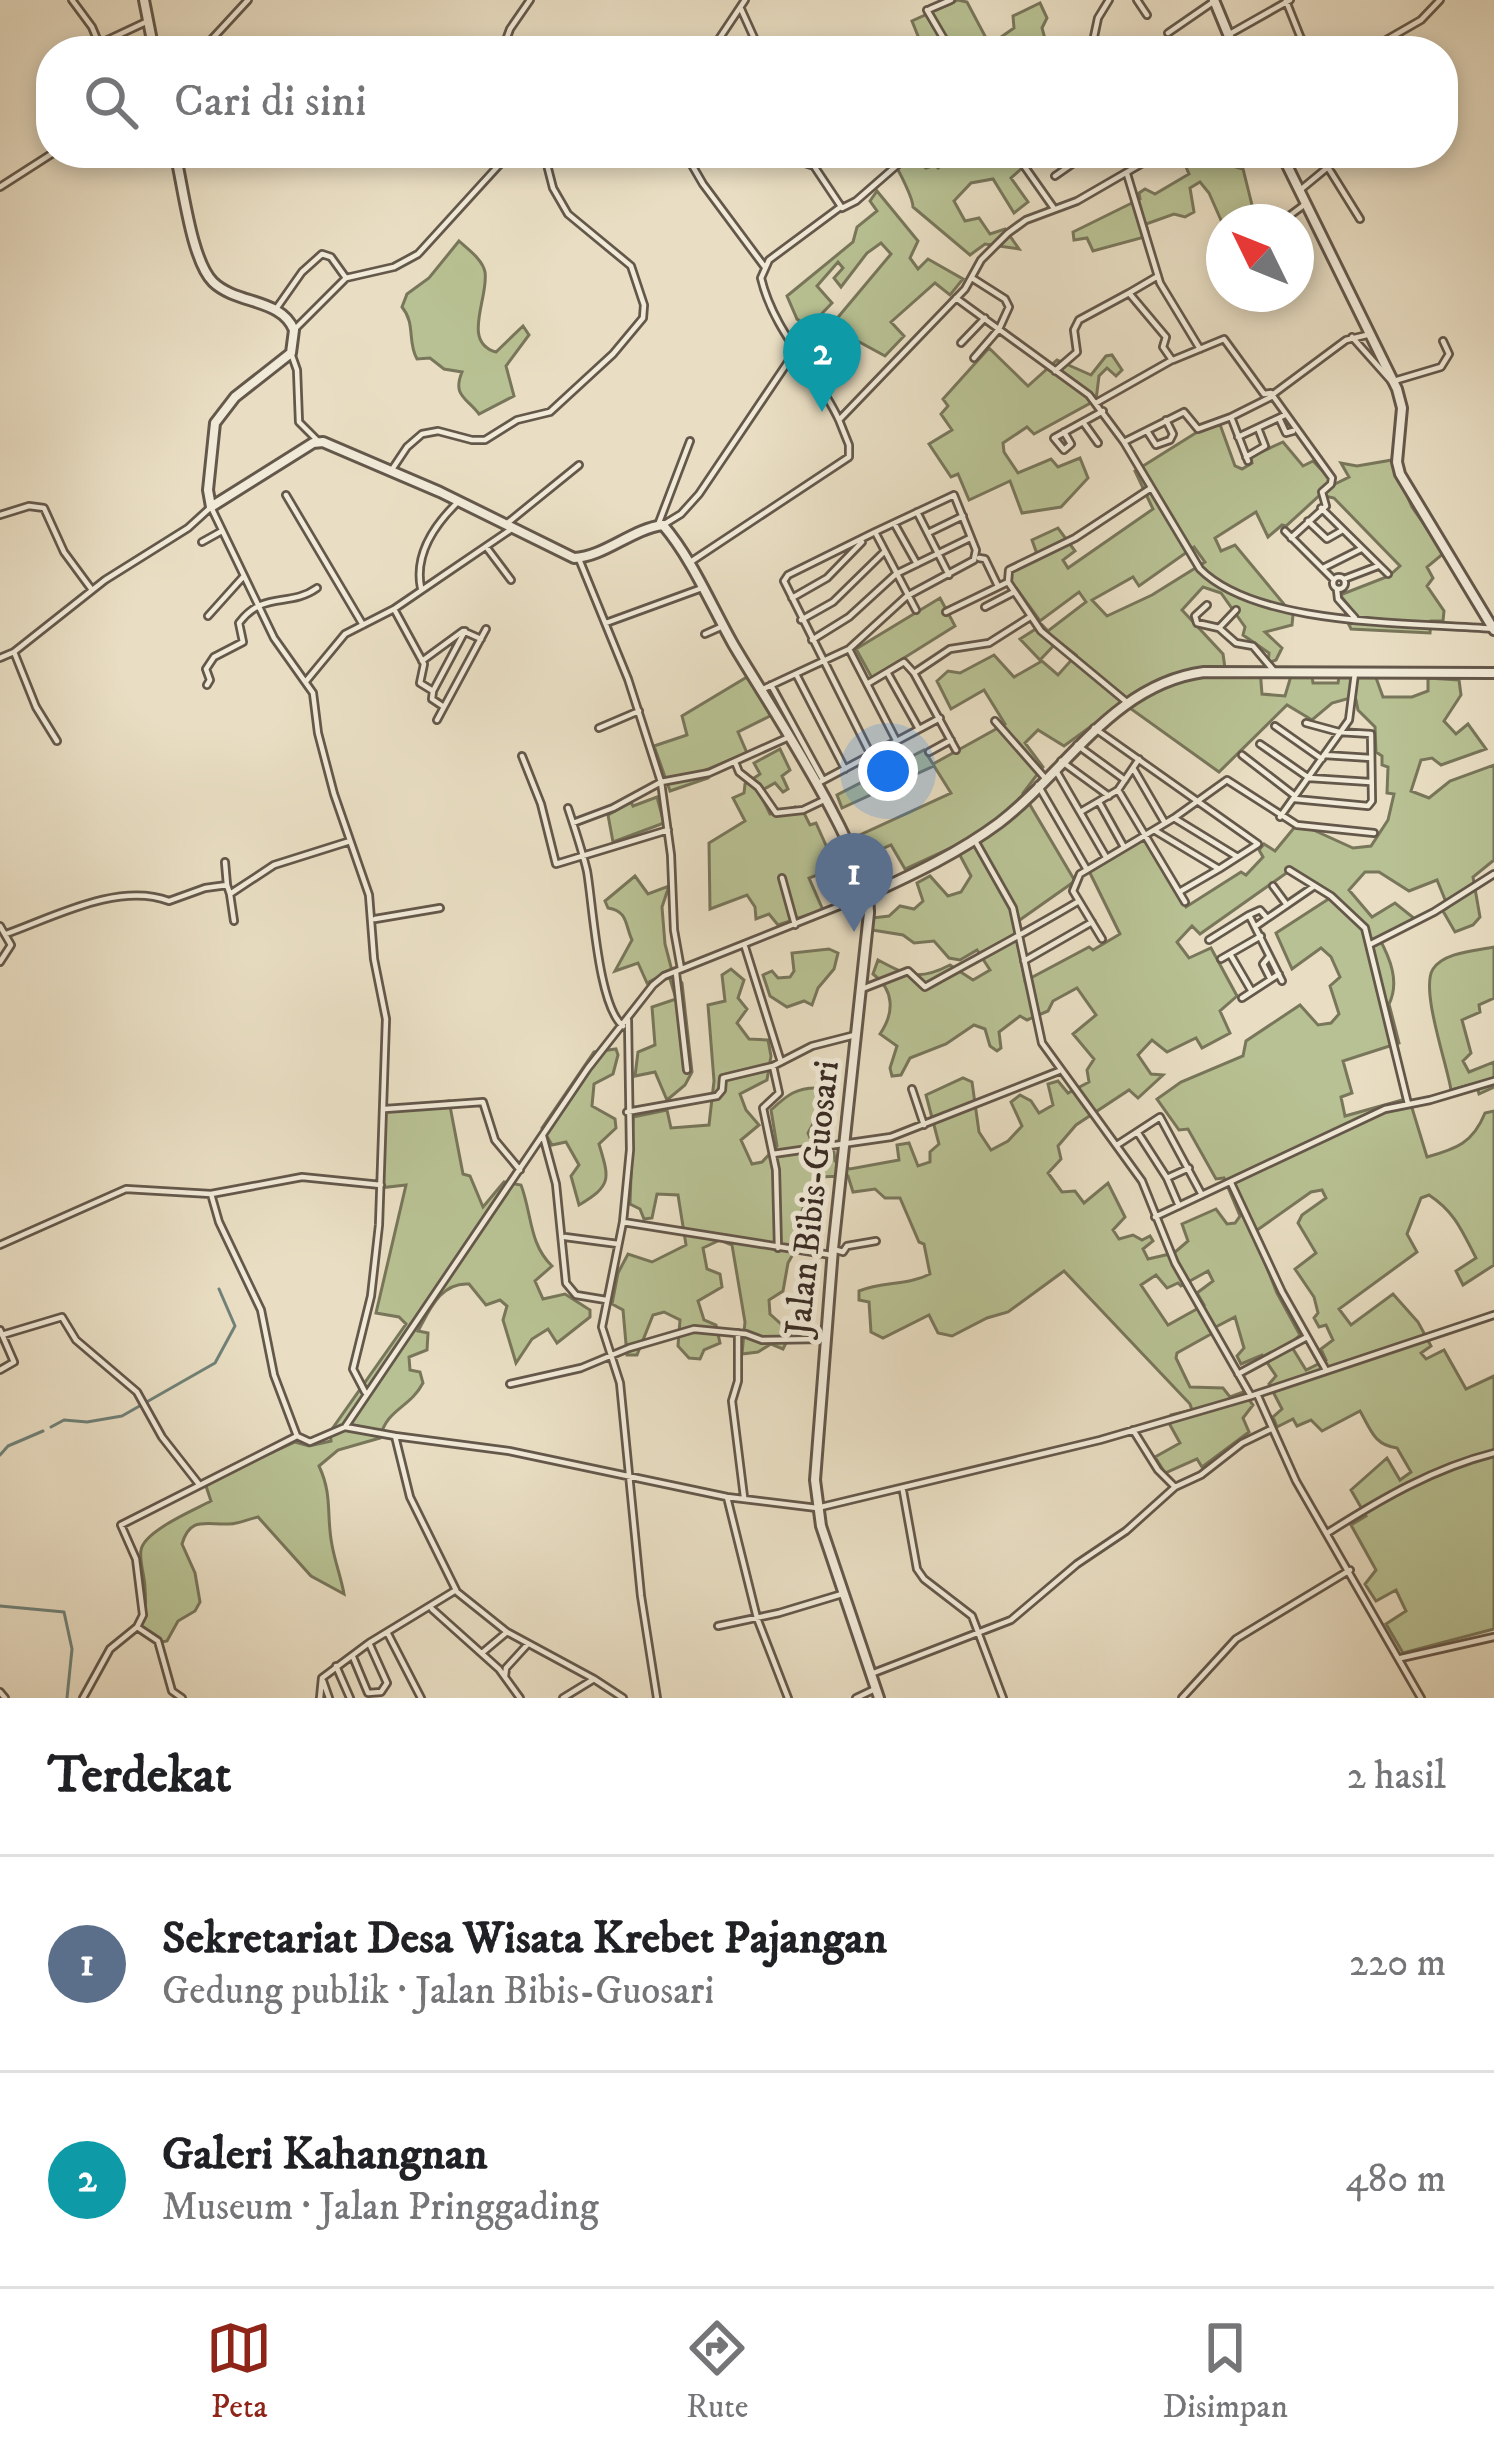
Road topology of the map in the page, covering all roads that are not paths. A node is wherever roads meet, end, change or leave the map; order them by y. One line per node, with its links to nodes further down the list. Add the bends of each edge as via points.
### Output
1 (71, 0): 17 (street)
2 (143, 0): 14 (street)
3 (248, 0): 20 (street)
4 (530, 0): 21 (street)
5 (745, 0): 12 (street)
6 (951, 0): 24 (street, via 928,10)
7 (1109, 0): 25 (street)
8 (1137, 0): 13 (street)
9 (1215, 0): 15 (street); 16 (street)
10 (1440, 0): 27 (street)
11 (1287, 1): 16 (street); 26 (street)
12 (741, 8): 22 (street); 23 (street)
13 (1147, 15)
14 (148, 21): 18 (street); 19 (street)
15 (1168, 33)
16 (1228, 35)
17 (94, 36)
18 (122, 36)
19 (151, 36)
20 (215, 36)
21 (507, 36)
22 (721, 36)
23 (753, 36)
24 (943, 36)
25 (1094, 36)
26 (1301, 36)
27 (1393, 36)
28 (36, 164): 42 (street)
29 (179, 168): 55 (street, via 205,272 226,292)
30 (496, 168): 51 (street, via 418,254)
31 (548, 168): 89 (street, via 568,214 631,266 644,318 550,412 485,440 422,434)
32 (694, 168): 49 (street)
33 (815, 168): 45 (street)
34 (894, 168): 45 (street)
35 (1025, 168): 46 (street)
36 (1066, 168): 41 (street)
37 (1135, 168): 40 (street)
38 (1288, 168): 43 (street)
39 (1328, 168): 43 (street); 47 (street)
40 (1127, 174): 46 (street); 50 (street)
41 (1054, 176)
42 (0, 187)
43 (1299, 191): 44 (street)
44 (1304, 204)
45 (839, 208): 49 (street)
46 (1054, 209): 52 (street, via 1008,232)
47 (1360, 219)
48 (1314, 224): 59 (street)
49 (764, 266): 64 (street, via 765,293)
50 (1158, 276): 53 (street); 63 (street)
51 (346, 278): 55 (street, via 322,254); 58 (street)
52 (972, 278): 54 (street); 57 (street, via 1007,303)
53 (1129, 293): 67 (street, via 1166,337); 68 (street, via 1079,320 1077,352)
54 (956, 298): 56 (street); 75 (street)
55 (276, 309): 58 (street)
56 (985, 318): 57 (street); 62 (street)
57 (999, 329): 66 (street); 68 (street)
58 (294, 330): 65 (street)
59 (1371, 334): 60 (street); 69 (street)
60 (1352, 337): 69 (street); 70 (street)
61 (1443, 340): 69 (street, via 1449,354 1441,367)
62 (962, 343)
63 (1200, 349): 67 (street); 70 (street, via 1224,339)
64 (796, 350): 75 (street); 100 (street, via 699,494)
65 (291, 353): 85 (street, via 298,422); 93 (street, via 215,423)
66 (974, 358)
67 (1172, 360): 71 (street)
68 (1055, 371): 71 (street)
69 (1395, 383): 152 (street, via 1400,474)
70 (1272, 395): 73 (street); 74 (street)
71 (1096, 403): 72 (street)
72 (1103, 411): 77 (street); 86 (street)
73 (1231, 417): 76 (street, via 1200,429 1186,412); 82 (street)
74 (1282, 417): 78 (street); 94 (street, via 1286,433 1295,429 1333,479)
75 (838, 420): 115 (street, via 849,457)
76 (1166, 420): 80 (street); 80 (street, via 1173,434 1167,442 1156,445)
77 (1083, 422): 81 (street); 87 (street)
78 (1258, 428): 82 (street); 82 (street, via 1265,447 1247,459)
79 (1048, 429): 83 (street)
80 (1147, 430): 86 (street)
81 (1064, 432): 83 (street); 83 (street, via 1067,448)
82 (1238, 437)
83 (1054, 438)
84 (690, 441): 100 (street)
85 (319, 442): 89 (street); 93 (street)
86 (1124, 442): 90 (street)
87 (1098, 443)
88 (579, 464): 101 (street)
89 (392, 471): 92 (street)
90 (1151, 488): 126 (street, via 1010,570); 145 (street, via 1215,585 1307,616)
91 (286, 496): 148 (street)
92 (459, 501): 101 (street); 129 (street, via 427,544)
93 (211, 507): 103 (street); 131 (street)
94 (1321, 508): 98 (street); 102 (street)
95 (917, 512): 97 (street, via 952,495); 99 (street); 105 (street)
96 (0, 515): 131 (street, via 44,508)
97 (963, 516): 105 (street); 107 (street)
98 (1308, 521): 102 (street, via 1328,539); 118 (street, via 1288,535)
99 (894, 523): 104 (street); 116 (street)
100 (660, 525): 114 (street); 115 (street)
101 (509, 526): 109 (street); 114 (street)
102 (1343, 530): 110 (street)
103 (220, 532): 108 (street); 122 (street)
104 (874, 532): 106 (street); 111 (street)
105 (928, 533): 112 (street)
106 (865, 537): 135 (street, via 822,583); 135 (street, via 786,576)
107 (970, 538): 112 (street); 113 (street)
108 (202, 542)
109 (487, 548): 123 (street); 129 (street)
110 (1362, 548): 117 (street); 118 (street)
111 (884, 551): 119 (street); 146 (street, via 833,602)
112 (938, 554): 116 (street); 120 (street)
113 (976, 554): 120 (street); 127 (street)
114 (579, 559): 147 (street)
115 (688, 563): 130 (street)
116 (916, 565): 119 (street)
117 (1379, 565): 121 (street); 125 (street)
118 (1323, 568): 124 (street)
119 (896, 574): 134 (street); 156 (street)
120 (949, 574): 134 (street)
121 (1388, 574)
122 (243, 577): 136 (street); 143 (street)
123 (511, 580)
124 (1334, 580): 125 (street); 132 (street)
125 (1345, 580): 132 (street)
126 (1008, 582): 127 (street); 133 (street)
127 (998, 586): 142 (street)
128 (316, 588): 136 (street)
129 (421, 588): 139 (street)
130 (702, 588): 147 (street); 149 (street)
131 (92, 590): 158 (street)
132 (1337, 590): 145 (street)
133 (1012, 593): 138 (street); 144 (street)
134 (907, 596): 140 (street); 157 (street)
135 (792, 598): 146 (street)
136 (259, 604): 168 (street, via 285,657); 170 (street, via 240,621 243,642 208,664)
137 (1207, 605): 150 (street, via 1195,621)
138 (985, 607)
139 (394, 609): 148 (street); 160 (street)
140 (916, 610)
141 (1236, 610): 150 (street)
142 (946, 612)
143 (208, 616)
144 (1030, 617): 164 (street); 174 (street)
145 (1355, 618): 152 (street)
146 (801, 620): 156 (street)
147 (607, 623): 176 (street)
148 (363, 625): 168 (street, via 334,644)
149 (723, 626): 154 (street); 171 (street)
150 (1219, 628): 163 (street, via 1253,646)
151 (486, 629): 155 (street)
152 (1494, 629)
153 (465, 631): 155 (street); 160 (street); 172 (street)
154 (705, 634)
155 (481, 639): 175 (street)
156 (812, 640): 161 (street)
157 (849, 650): 161 (street); 169 (street)
158 (14, 652): 159 (street); 188 (street)
159 (0, 658)
160 (422, 661): 172 (street, via 420,682)
161 (823, 662): 166 (street); 194 (street)
162 (887, 672): 164 (street, via 906,662); 169 (street); 184 (street)
163 (1275, 672): 167 (street); 174 (street, via 1197,672)
164 (914, 673): 177 (street)
165 (1494, 673): 167 (street)
166 (796, 674): 171 (street); 203 (street)
167 (1355, 674): 185 (street, via 1352,714)
168 (307, 680): 227 (street)
169 (867, 684): 189 (street)
170 (207, 685)
171 (766, 688): 173 (street)
172 (433, 691): 175 (street)
173 (775, 704): 186 (street); 209 (street)
174 (1129, 704): 183 (street)
175 (444, 706): 178 (street)
176 (639, 711): 182 (street); 206 (street)
177 (940, 718): 184 (street); 187 (street)
178 (437, 720)
179 (995, 722): 207 (street)
180 (1306, 723): 185 (street)
181 (1274, 726): 197 (street)
182 (598, 728)
183 (1094, 728): 191 (street); 199 (street)
184 (919, 730): 189 (street)
185 (1339, 733): 197 (street); 198 (street, via 1370,733)
186 (789, 737): 200 (street); 209 (street)
187 (951, 740): 192 (street); 193 (street)
188 (57, 741)
189 (896, 742): 194 (street)
190 (1260, 743): 204 (street)
191 (1077, 745): 201 (street); 205 (street)
192 (956, 750)
193 (929, 752)
194 (871, 755): 203 (street)
195 (1242, 755): 212 (street)
196 (521, 756): 229 (street, via 556,864)
197 (1323, 757): 198 (street); 204 (street)
198 (1371, 758): 208 (street)
199 (1139, 760): 202 (street); 215 (street)
200 (735, 762): 206 (street); 213 (street, via 776,813)
201 (1058, 765): 207 (street); 211 (street); 217 (street)
202 (1133, 768): 205 (street); 221 (street)
203 (845, 769): 209 (street)
204 (1309, 778): 208 (street); 212 (street)
205 (1125, 780): 210 (street)
206 (661, 782): 220 (street); 222 (street)
207 (1042, 782): 226 (street); 233 (street)
208 (1370, 782): 212 (street, via 1368,806)
209 (819, 783): 213 (street)
210 (1118, 790): 211 (street); 225 (street)
211 (1109, 796): 214 (street)
212 (1295, 798): 219 (street)
213 (824, 800): 242 (street)
214 (1099, 802): 217 (street); 228 (street)
215 (1199, 802): 218 (street); 219 (street, via 1227,780); 231 (street, via 1258,844)
216 (568, 808): 220 (street)
217 (1080, 812): 230 (street)
218 (1174, 818): 221 (street); 231 (street)
219 (1280, 818): 224 (street)
220 (573, 823): 229 (street)
221 (1165, 823): 223 (street)
222 (668, 830): 229 (street); 268 (street)
223 (1154, 830): 225 (street); 234 (street)
224 (1374, 833)
225 (1146, 835): 228 (street); 240 (street)
226 (974, 839): 242 (street); 258 (street, via 1010,903)
227 (348, 841): 243 (street, via 274,865); 250 (street)
228 (1124, 847): 230 (street)
229 (583, 856): 273 (street, via 604,980 616,1021)
230 (1106, 857): 233 (street)
231 (1238, 857): 234 (street)
232 (225, 862): 237 (street)
233 (1086, 868): 244 (street, via 1073,890)
234 (1219, 869): 240 (street)
235 (1494, 874): 261 (street)
236 (782, 878): 253 (street)
237 (227, 885): 243 (street); 256 (street, via 169,901 130,895)
238 (1273, 886): 246 (street)
239 (1313, 887): 241 (street); 241 (street, via 1289,870); 261 (street, via 1350,911)
240 (1179, 892): 245 (street)
241 (1306, 892): 246 (street)
242 (869, 894): 253 (street); 270 (street, Jalan Bibis-Guosari)
243 (230, 895): 251 (street)
244 (1079, 901): 252 (street); 258 (street)
245 (1185, 902)
246 (1287, 905): 249 (street)
247 (440, 908): 250 (street)
248 (1249, 915): 249 (street, via 1260,910); 255 (street); 260 (street)
249 (1267, 918): 255 (street)
250 (372, 920): 281 (street, via 386,1025)
251 (234, 921)
252 (1092, 922): 259 (street); 266 (street)
253 (794, 925): 262 (street)
254 (0, 926): 256 (street)
255 (1256, 926): 257 (street)
256 (6, 934): 267 (street, via 11,948)
257 (1261, 936): 263 (street); 264 (street)
258 (1019, 937): 266 (street); 270 (street, via 925,987 908,971)
259 (1102, 939)
260 (1209, 940)
261 (1371, 944): 280 (street)
262 (744, 945): 268 (street); 275 (street)
263 (1230, 954): 265 (street); 271 (street)
264 (1270, 956): 269 (street, via 1263,963); 269 (street, via 1281,978)
265 (1222, 959)
266 (1024, 961): 277 (street, via 1039,1037)
267 (0, 962)
268 (679, 972): 273 (street, via 658,980); 276 (street)
269 (1270, 978): 271 (street)
270 (862, 989): 274 (street, Jalan Bibis-Guosari)
271 (1252, 990): 272 (street)
272 (1242, 998)
273 (625, 1023): 282 (street); 285 (street)
274 (857, 1035): 275 (street); 286 (street, Jalan Bibis-Guosari)
275 (777, 1064): 282 (street, via 723,1078 717,1096); 288 (street, via 779,1093 764,1108)
276 (687, 1070)
277 (1059, 1071): 283 (street); 287 (street)
278 (1494, 1081): 280 (street)
279 (912, 1089): 283 (street)
280 (1408, 1103): 292 (street)
281 (385, 1109): 290 (street, via 483,1102 495,1140); 293 (street)
282 (627, 1112): 298 (street)
283 (925, 1124): 286 (street)
284 (1137, 1131): 287 (street); 289 (street, via 1160,1117); 291 (street)
285 (543, 1136): 290 (street); 299 (street)
286 (844, 1143): 288 (street); 304 (street, Jalan Bibis-Guosari)
287 (1118, 1145): 297 (street)
288 (773, 1154): 303 (street)
289 (1189, 1168): 291 (street); 295 (street)
290 (520, 1170): 316 (street)
291 (1167, 1178): 296 (street)
292 (1231, 1183): 295 (street); 309 (street)
293 (382, 1185): 294 (street, via 302,1177); 316 (street, via 353,1369)
294 (211, 1194): 302 (street, via 126,1189); 321 (street, via 261,1310)
295 (1202, 1195): 296 (street)
296 (1178, 1206): 297 (street)
297 (1155, 1217): 314 (street)
298 (623, 1222): 301 (street); 303 (street)
299 (562, 1237): 301 (street); 305 (street, via 571,1292)
300 (876, 1241): 304 (street)
301 (618, 1244): 305 (street)
302 (0, 1245)
303 (778, 1248): 304 (street)
304 (833, 1252): 310 (street, Jalan Bibis-Guosari)
305 (606, 1300): 311 (street)
306 (1494, 1316): 313 (street)
307 (1, 1333): 312 (street, via 14,1361); 325 (street, via 58,1315 142,1398)
308 (738, 1333): 310 (street); 311 (street, via 694,1329); 329 (street, via 732,1401)
309 (1307, 1337): 313 (street); 314 (street)
310 (826, 1339): 330 (street, Jalan Bibis-Guosari)
311 (610, 1359): 315 (street); 324 (street)
312 (0, 1370)
313 (1327, 1371): 317 (street)
314 (1238, 1374): 317 (street)
315 (510, 1384)
316 (365, 1392): 318 (street)
317 (1254, 1395): 319 (street); 320 (street)
318 (345, 1427): 321 (street, via 310,1442); 322 (street)
319 (1271, 1429): 326 (street); 331 (street)
320 (1133, 1430): 326 (street); 327 (street)
321 (297, 1436): 325 (street)
322 (395, 1436): 324 (street); 333 (street, via 410,1498)
323 (1494, 1453): 331 (street, via 1410,1484)
324 (631, 1478): 328 (street); 363 (street)
325 (198, 1484): 338 (street, via 121,1525 143,1598)
326 (1175, 1487): 341 (street, via 1019,1615)
327 (903, 1490): 330 (street); 341 (street, via 920,1575 962,1605)
328 (727, 1497): 329 (street); 336 (street)
329 (744, 1497): 330 (street)
330 (818, 1508): 334 (street, Jalan Bibis-Guosari)
331 (1329, 1532): 332 (street)
332 (1350, 1570): 347 (street); 367 (street, via 1236,1639)
333 (455, 1590): 335 (street); 340 (street)
334 (842, 1594): 336 (street); 349 (street, Jalan Bibis-Guosari)
335 (430, 1607): 339 (street); 345 (street)
336 (757, 1618): 337 (street); 364 (street)
337 (718, 1626)
338 (137, 1627): 354 (street, via 110,1649); 355 (street, via 158,1641 172,1691)
339 (387, 1632): 343 (street); 359 (street)
340 (507, 1632): 344 (street); 345 (street)
341 (981, 1633): 349 (street); 366 (street)
342 (1494, 1637): 347 (street)
343 (370, 1643): 346 (street); 346 (street, via 387,1683 381,1692 368,1694)
344 (527, 1646): 350 (street); 352 (street)
345 (482, 1653): 350 (street)
346 (352, 1655): 348 (street)
347 (1401, 1658): 368 (street)
348 (336, 1666): 351 (street); 358 (street)
349 (870, 1674): 353 (street, Jalan Bibis-Guosari)
350 (506, 1676): 360 (street)
351 (322, 1678): 356 (street); 357 (street)
352 (594, 1679): 361 (street); 362 (street)
353 (877, 1693): 365 (street)
354 (83, 1698)
355 (182, 1698)
356 (320, 1698)
357 (329, 1698)
358 (350, 1698)
359 (421, 1698)
360 (520, 1698)
361 (563, 1698)
362 (622, 1698)
363 (657, 1698)
364 (788, 1698)
365 (856, 1698)
366 (1003, 1698)
367 (1182, 1698)
368 (1421, 1698)

